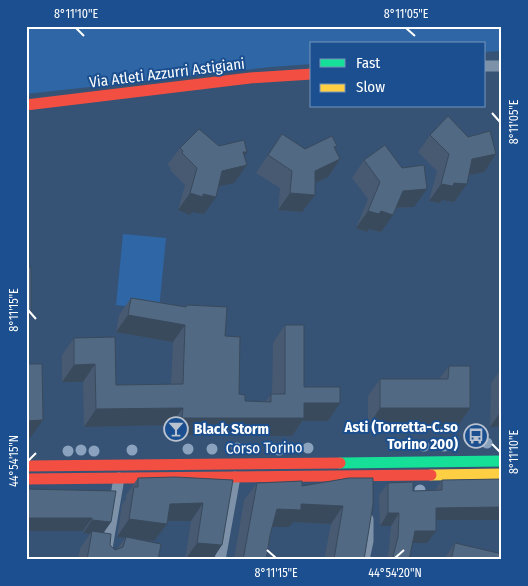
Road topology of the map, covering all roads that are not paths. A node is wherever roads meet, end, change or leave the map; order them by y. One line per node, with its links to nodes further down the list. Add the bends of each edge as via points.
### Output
1 (486, 66): 2 (street)
2 (502, 66)
3 (310, 74): 4 (main road, Via Atleti Azzurri Astigiani, via 250,78)
4 (26, 105)
5 (502, 461): 6 (main road, Corso Torino)
6 (26, 466)
7 (502, 474): 8 (main road, Corso Torino, via 368,480)
8 (235, 477): 9 (main road, Corso Torino); 13 (street)
9 (119, 478): 10 (main road, Corso Torino); 12 (street)
10 (26, 479)
11 (368, 504): 14 (street, via 368,541)
12 (105, 560)
13 (220, 560)
14 (364, 560)

